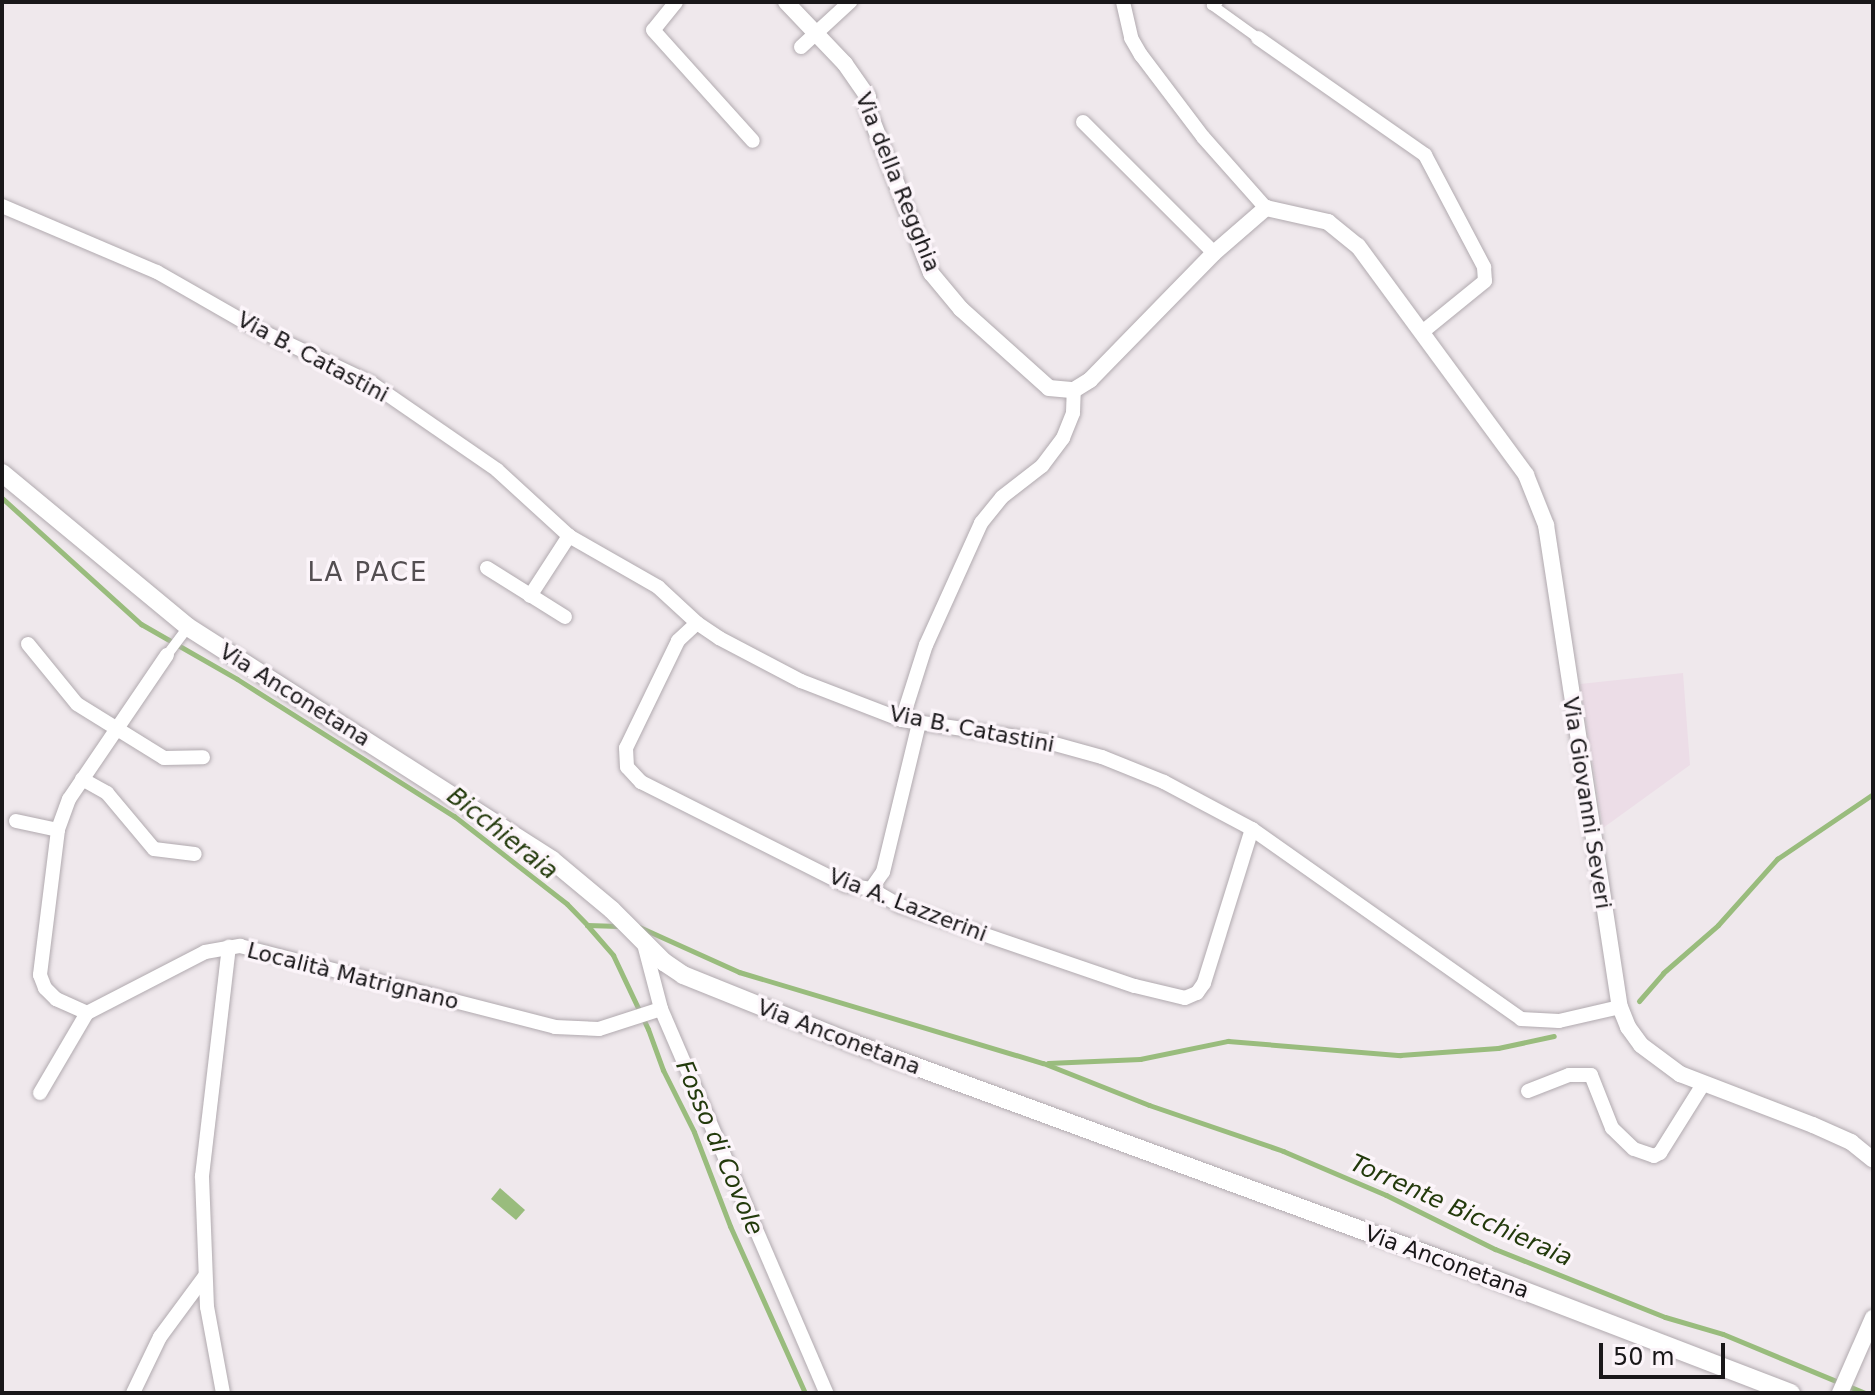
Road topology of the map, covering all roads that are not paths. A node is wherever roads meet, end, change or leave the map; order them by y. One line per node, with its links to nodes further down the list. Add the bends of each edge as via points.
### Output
1 (676, 2): 10 (street, via 653,30)
2 (786, 2): 6 (street, Via della Regghia)
3 (850, 2): 6 (street)
4 (1123, 2): 12 (street, via 1131,38 1141,55)
5 (1218, 2): 7 (street, via 1212,5)
6 (817, 33): 8 (street); 15 (street, Via della Regghia, via 868,97 867,107 931,273 961,309 1034,377 1049,388)
7 (1258, 38): 14 (street, via 1425,155 1484,267 1485,281)
8 (801, 47)
9 (1083, 122): 13 (street)
10 (753, 141)
11 (2, 206): 17 (street, Via B. Catastini, via 157,272 253,327 371,383 497,470)
12 (1266, 208): 13 (street); 14 (street, Via Giovanni Severi, via 1328,222 1342,231)
13 (1214, 253): 15 (street, via 1090,380)
14 (1421, 333): 37 (street, Via Giovanni Severi, via 1526,475 1546,525)
15 (1074, 390): 25 (street, via 1073,413 1063,438 1042,466 1002,497 981,523 926,645)
16 (2, 473): 22 (main road, Via Anconetana)
17 (569, 536): 19 (street); 21 (street, Via B. Catastini, via 658,587)
18 (487, 568): 19 (street)
19 (530, 596): 20 (street)
20 (565, 617)
21 (697, 623): 25 (street, Via B. Catastini, via 801,681); 34 (street, Via A. Lazzerini, via 678,641 626,748 627,767 641,782 846,885)
22 (188, 627): 24 (street); 35 (main road, Via Anconetana, via 552,860)
23 (28, 644): 27 (street, via 77,704)
24 (167, 655): 27 (street)
25 (902, 720): 26 (street, Via B. Catastini)
26 (919, 723): 31 (street, Via B. Catastini, via 1044,741 1102,757 1164,782); 34 (street, via 883,872)
27 (117, 729): 28 (street, via 164,758); 29 (street)
28 (203, 757)
29 (82, 779): 32 (street); 33 (street, via 107,793 154,849)
30 (16, 821): 32 (street)
31 (1252, 829): 34 (street, Via A. Lazzerini, via 1204,983 1185,998 901,906); 37 (street, Via B. Catastini, via 1521,1019 1559,1021)
32 (58, 830): 39 (street, via 40,975 56,999)
33 (195, 854)
34 (871, 889)
35 (644, 944): 38 (street); 49 (main road, Via Anconetana, via 703,985)
36 (229, 947): 38 (street, Località Matrignano, via 257,949 555,1027 589,1030); 39 (street, Località Matrignano, via 184,961); 44 (street, via 202,1176)
37 (1620, 1007): 40 (street, Via Giovanni Severi, via 1641,1045)
38 (656, 1011): 48 (street)
39 (87, 1013): 42 (street)
40 (1702, 1086): 41 (street, via 1654,1156 1634,1149 1612,1128 1591,1075 1569,1075); 43 (street, Via Giovanni Severi, via 1813,1125 1851,1142)
41 (1528, 1091)
42 (40, 1093)
43 (1873, 1160)
44 (205, 1276): 46 (street, via 160,1337); 47 (street)
45 (1873, 1318): 50 (street)
46 (133, 1393)
47 (223, 1393)
48 (826, 1393)
49 (1791, 1393)
50 (1840, 1393)

